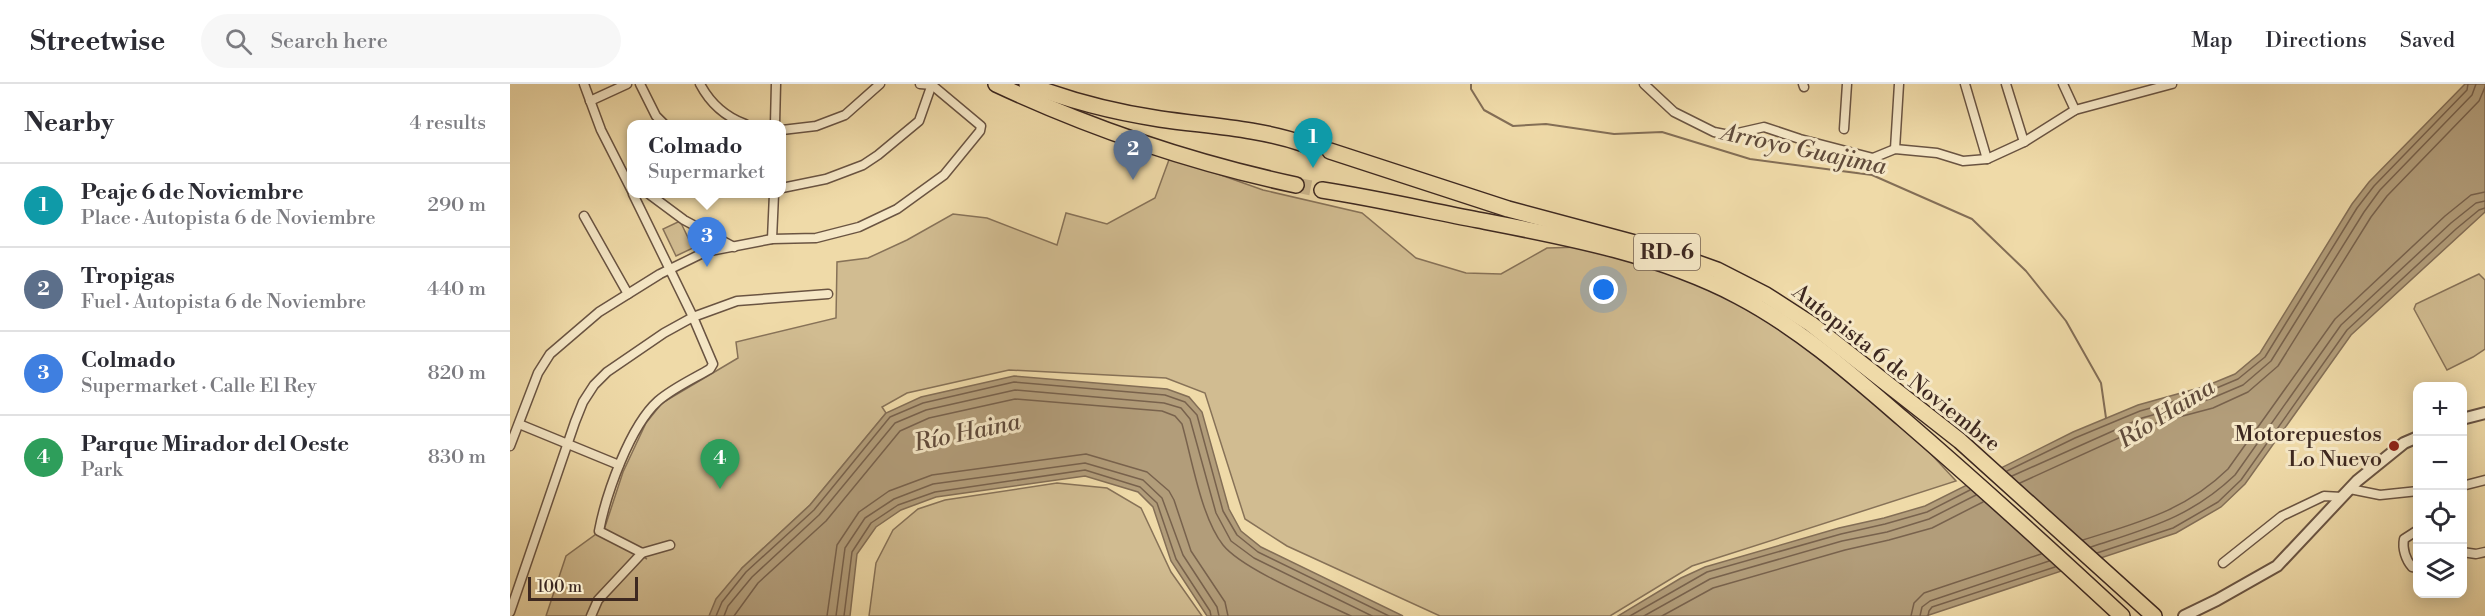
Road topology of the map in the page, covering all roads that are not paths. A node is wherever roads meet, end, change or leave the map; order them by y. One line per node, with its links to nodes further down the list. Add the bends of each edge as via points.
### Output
1 (584, 84): 18 (street)
2 (627, 84): 18 (street)
3 (640, 84): 21 (street)
4 (700, 84): 22 (street, via 715,105)
5 (776, 84): 23 (street)
6 (880, 84): 25 (street, via 845,115 816,126)
7 (921, 84): 17 (street)
8 (996, 84): 27 (highway, via 1041,105)
9 (1027, 84): 20 (highway, via 1099,108)
10 (1644, 84): 29 (street, via 1674,112 1714,132 1729,135 1764,126 1872,158)
11 (1847, 84): 24 (street)
12 (1899, 84): 29 (street)
13 (1965, 84): 31 (street)
14 (2006, 84): 26 (street)
15 (2063, 84): 19 (street)
16 (2172, 84): 19 (street)
17 (932, 85): 36 (street, via 919,121 878,155 826,179); 42 (street, via 981,126 944,175 897,209 859,227 816,237)
18 (590, 101): 32 (street)
19 (2075, 110): 26 (street)
20 (1158, 118): 27 (highway); 28 (highway, via 1254,132)
21 (660, 120)
22 (735, 120)
23 (775, 120)
24 (1844, 129)
25 (786, 130)
26 (2024, 142): 31 (street)
27 (1150, 143): 35 (highway)
28 (1304, 144)
29 (1895, 149): 31 (street, via 1937,153 1963,161)
30 (1330, 151): 69 (highway, Autopista 6 de Noviembre / RD-6, via 1431,186 1661,250 1717,270 1766,295 1811,324 1960,441)
31 (1987, 159)
32 (617, 160): 33 (street); 34 (street)
33 (627, 171)
34 (627, 180)
35 (1296, 185)
36 (786, 187)
37 (1322, 190): 68 (highway, Autopista 6 de Noviembre / RD-6, via 1613,249 1699,278 1774,315 1954,462)
38 (636, 198): 44 (street)
39 (654, 198): 43 (street, via 684,220)
40 (774, 198): 42 (street)
41 (584, 216): 45 (street)
42 (772, 239): 43 (street)
43 (734, 247): 44 (street, via 705,252)
44 (670, 269): 45 (street); 47 (street)
45 (628, 294): 50 (street, via 599,312 550,354)
46 (828, 294): 47 (street, via 737,301)
47 (693, 317): 52 (street, via 631,354 594,385 583,402); 54 (street, via 713,364 658,401)
48 (2485, 413): 49 (street)
49 (2467, 418)
50 (516, 426): 52 (street); 53 (street)
51 (2413, 439): 58 (street)
52 (569, 444): 54 (street); 66 (street)
53 (510, 446)
54 (619, 465): 62 (street, via 599,531)
55 (2485, 480): 56 (street)
56 (2467, 485)
57 (2413, 492): 58 (street)
58 (2346, 493): 64 (street, via 2324,496 2282,516); 70 (street, via 2277,566)
59 (2413, 533): 65 (street, via 2404,539 2403,546)
60 (669, 544): 62 (street)
61 (2485, 552): 63 (street)
62 (642, 553): 67 (street, via 598,600)
63 (2467, 553)
64 (2223, 563)
65 (2413, 567)
66 (510, 612)
67 (591, 616)
68 (2122, 616)
69 (2154, 616)
70 (2184, 616)

